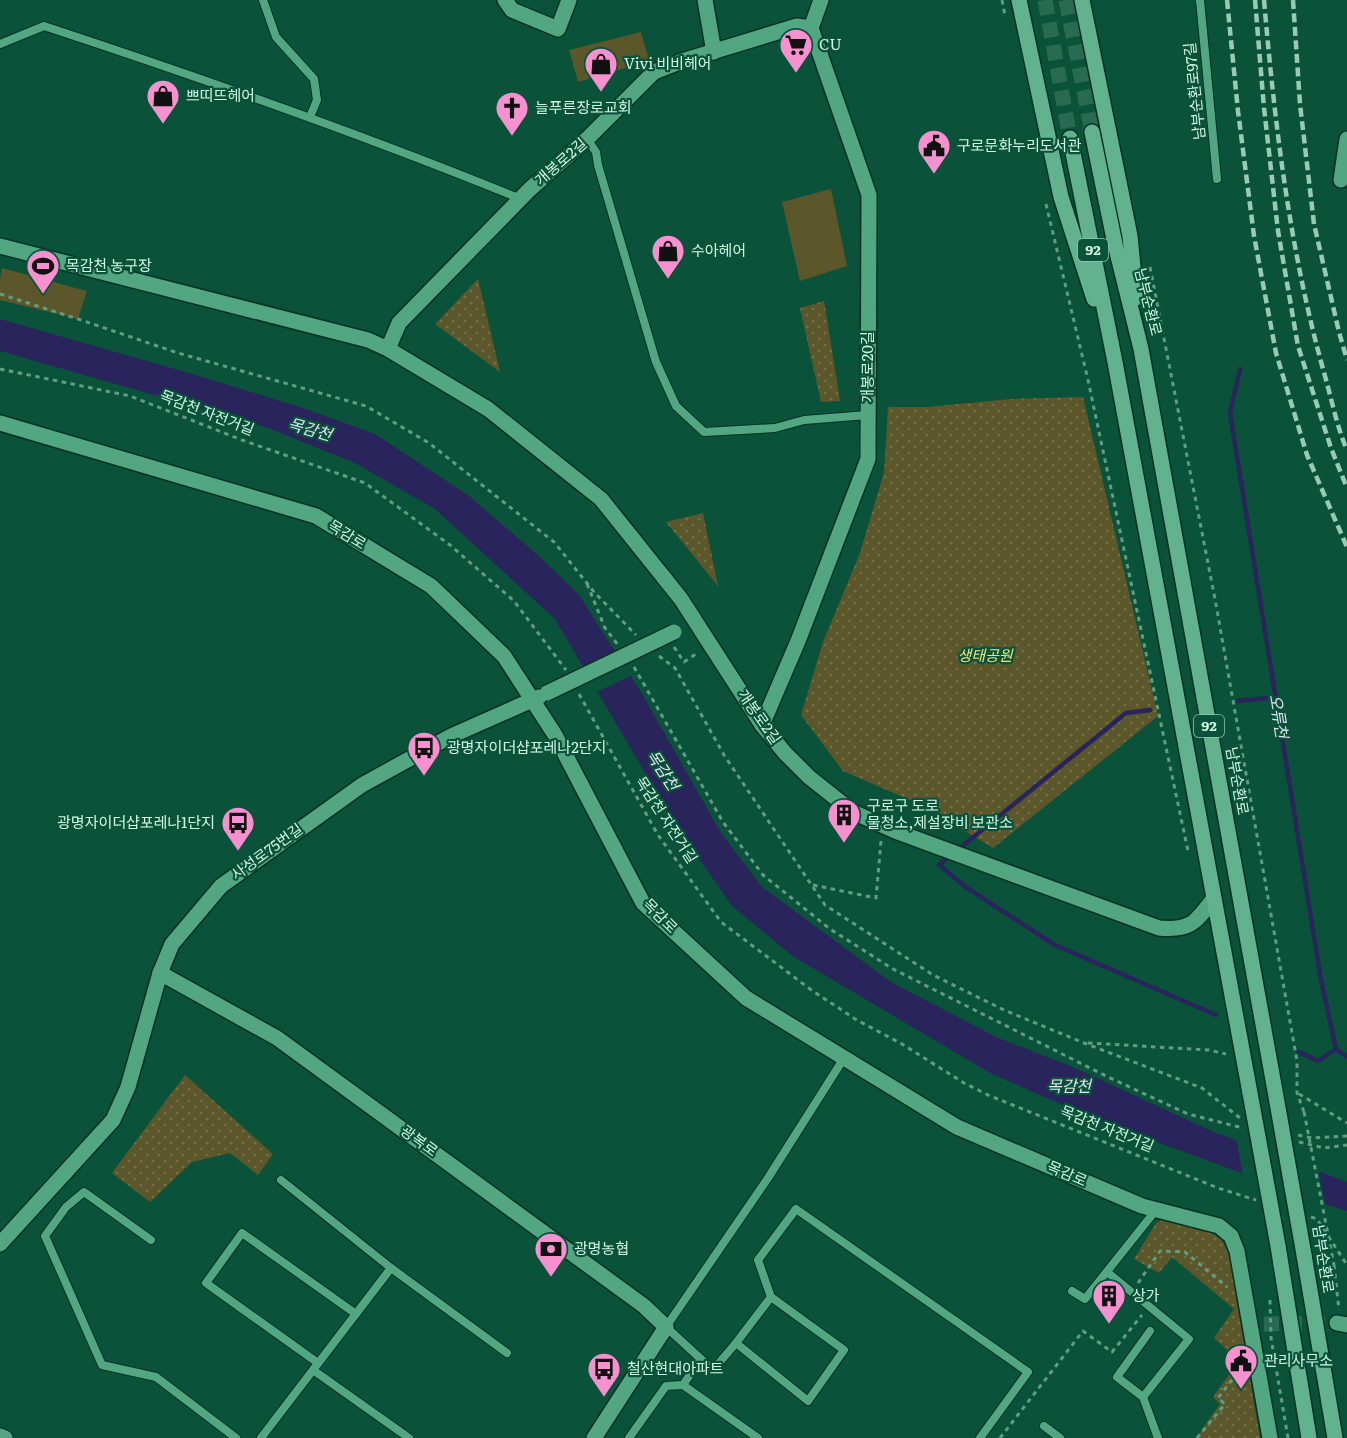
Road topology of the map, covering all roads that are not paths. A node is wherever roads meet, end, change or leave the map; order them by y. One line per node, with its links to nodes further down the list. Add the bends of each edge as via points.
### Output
1 (263, 0): 12 (lane, via 276,37 314,79 317,100)
2 (505, 0): 3 (street, via 512,10 558,29)
3 (569, 0)
4 (705, 0): 11 (street)
5 (821, 0): 9 (street)
6 (1019, 0): 23 (main road, via 1061,197)
7 (1082, 0): 22 (main road, via 1130,236)
8 (1200, 0): 17 (lane, 남부순환로97길)
9 (811, 28): 11 (street, 개봉로2길, via 797,26); 24 (street, 개봉로20길, via 869,195)
10 (0, 44): 12 (lane, via 44,26)
11 (714, 52): 15 (street, 개봉로2길, via 654,72)
12 (310, 117): 19 (lane)
13 (1092, 132): 22 (main road, 남부순환로 / 92)
14 (1071, 138): 23 (main road, 92)
15 (587, 139): 19 (street, 개봉로2길); 24 (lane, via 596,152 656,362 676,406 704,432 776,428 804,420)
16 (1347, 139): 18 (street)
17 (1217, 179)
18 (1341, 180)
19 (521, 199): 21 (street, 개봉로2길, via 399,323)
20 (0, 246): 21 (street, 개봉로2길, via 368,340)
21 (388, 349): 26 (street, 개봉로2길, via 488,409 601,499)
22 (1141, 349): 63 (main road, 남부순환로 / 92, bridge)
23 (1115, 362): 29 (main road, 92)
24 (868, 416): 28 (street, 개봉로20길, via 868,459)
25 (0, 423): 27 (street, 목감로, via 316,516 431,586 504,656)
26 (695, 622): 27 (street, 사성로75번길, bridge); 28 (street, 개봉로2길)
27 (532, 700): 30 (street, 사성로75번길, via 451,736 363,785 230,879 172,945); 31 (street, 목감로, via 555,735 644,903 746,998)
28 (762, 725): 29 (street, 개봉로2길, via 809,777 853,812 888,828 1159,928 1191,926)
29 (1214, 898): 62 (main road, 92, bridge)
30 (160, 973): 35 (street, 사성로75번길, via 128,1087 113,1120); 41 (street, 광복로, via 277,1038 644,1306)
31 (844, 1058): 33 (street, 목감로, via 957,1127); 41 (lane)
32 (281, 1180): 36 (lane)
33 (1156, 1210): 37 (lane); 61 (street, 목감로, via 1219,1226 1232,1236 1257,1325)
34 (151, 1240): 52 (lane, via 84,1192 66,1207 45,1236 102,1365 156,1377)
35 (0, 1244)
36 (391, 1268): 40 (lane); 44 (lane)
37 (1107, 1272): 38 (lane, via 1085,1299); 48 (lane, via 1189,1339)
38 (1072, 1291)
39 (771, 1297): 43 (lane); 43 (lane, via 844,1350 808,1401); 58 (lane, via 758,1260 796,1209 1028,1372)
40 (356, 1314): 46 (lane); 46 (lane, via 242,1233 206,1283)
41 (666, 1327): 45 (lane); 55 (street)
42 (1150, 1331): 48 (lane, via 1117,1377)
43 (736, 1343): 45 (lane, via 713,1370)
44 (507, 1353)
45 (700, 1360): 47 (lane)
46 (316, 1367): 53 (lane); 54 (lane)
47 (683, 1385): 56 (lane, via 666,1386); 57 (lane)
48 (1143, 1397): 60 (lane)
49 (1044, 1426): 59 (lane)
50 (0, 1437): 51 (street)
51 (5, 1438)
52 (236, 1438)
53 (261, 1438)
54 (409, 1438)
55 (594, 1438)
56 (629, 1438)
57 (758, 1438)
58 (980, 1438)
59 (1060, 1438)
60 (1158, 1438)
61 (1270, 1438)
62 (1309, 1438)
63 (1335, 1438)

